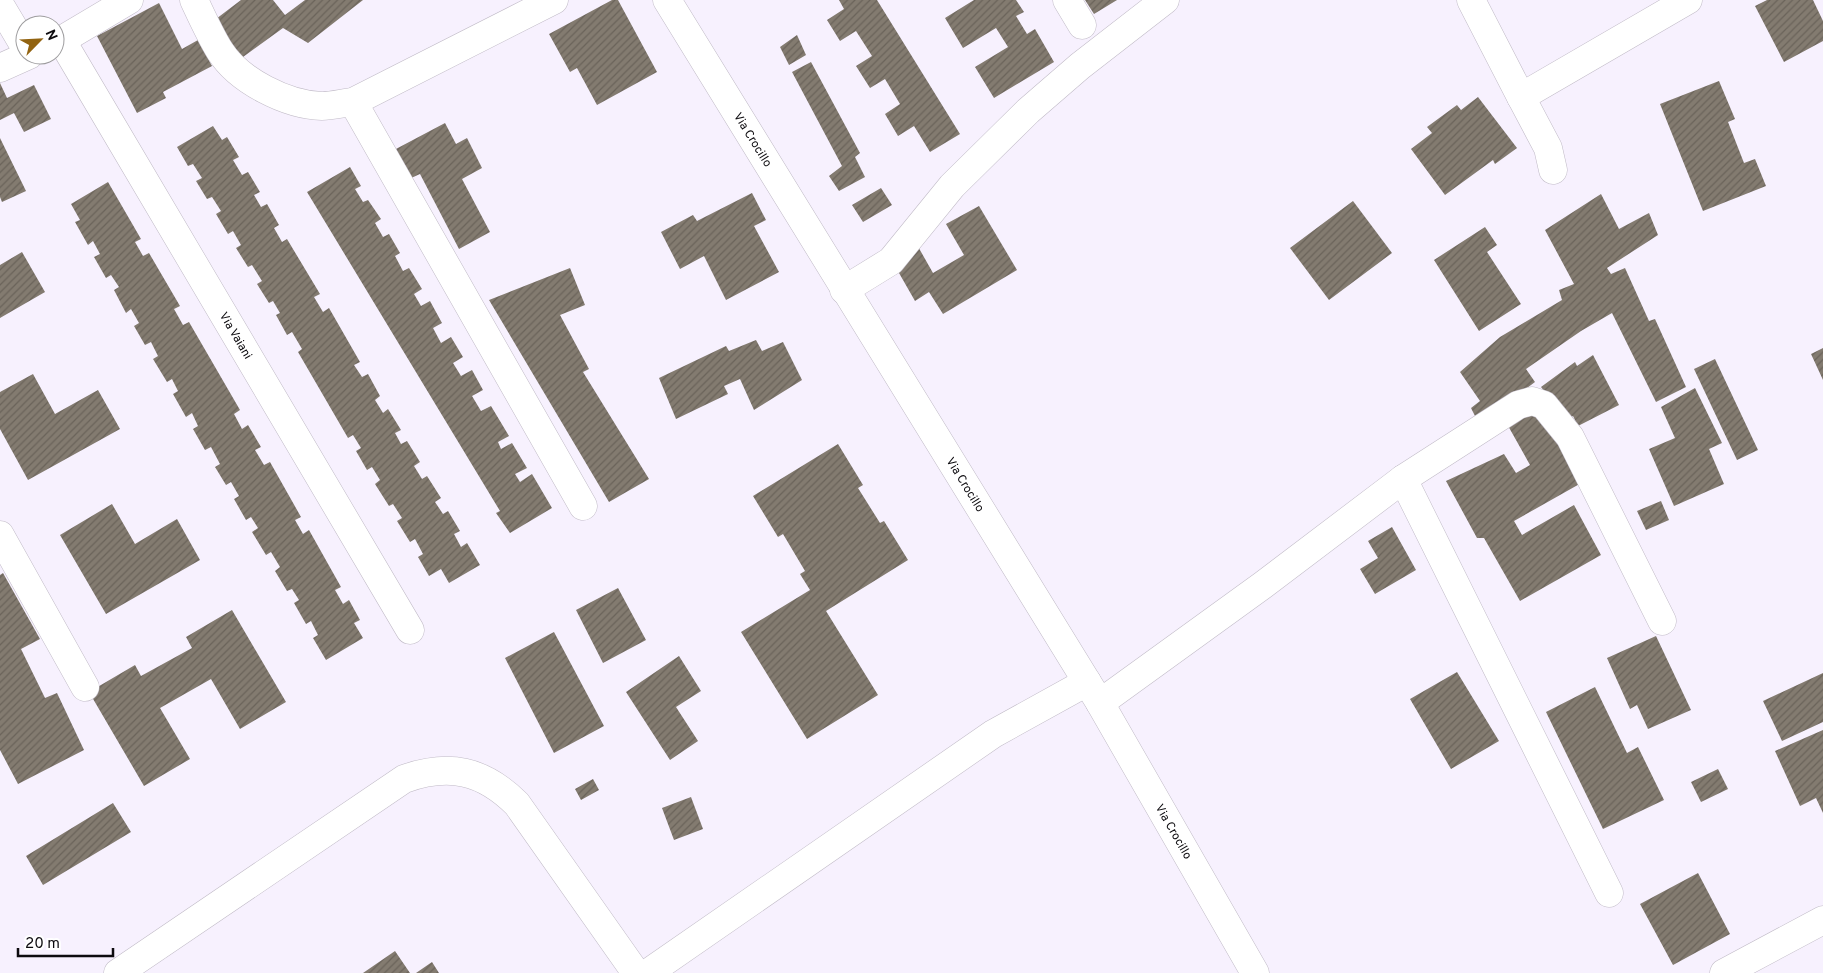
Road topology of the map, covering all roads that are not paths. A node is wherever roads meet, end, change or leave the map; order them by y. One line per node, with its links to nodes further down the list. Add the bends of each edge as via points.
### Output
1 (129, 0): 12 (street, Via Vaiani)
2 (194, 0): 17 (street, via 220,52 253,83 298,102 322,106)
3 (554, 0): 17 (street)
4 (667, 0): 19 (street, Via Crocillo)
5 (1067, 0): 10 (street)
6 (1165, 0): 19 (street, via 1028,111 952,186 891,260)
7 (1471, 0): 16 (street)
8 (1688, 0): 16 (street)
9 (0, 5): 11 (street)
10 (1082, 25)
11 (15, 30)
12 (65, 39)
13 (65, 55): 24 (street, Via Vaiani)
14 (15, 61): 15 (street)
15 (0, 68)
16 (1521, 97): 18 (street, via 1548,148)
17 (353, 102): 21 (street)
18 (1554, 170)
19 (844, 290): 26 (street, Via Crocillo)
20 (1403, 479): 23 (street, via 1518,405 1532,400 1544,405 1570,436); 26 (street, via 1263,585); 27 (street)
21 (583, 506)
22 (0, 535): 25 (street)
23 (1662, 622)
24 (410, 630)
25 (85, 687)
26 (1094, 692): 31 (street, via 993,734); 32 (street, Via Crocillo)
27 (1609, 894)
28 (1823, 920): 33 (street)
29 (118, 973): 30 (street, via 404,779 439,770 457,770 474,775 504,791 517,804)
30 (636, 973)
31 (648, 973)
32 (1255, 973)
33 (1724, 973)

